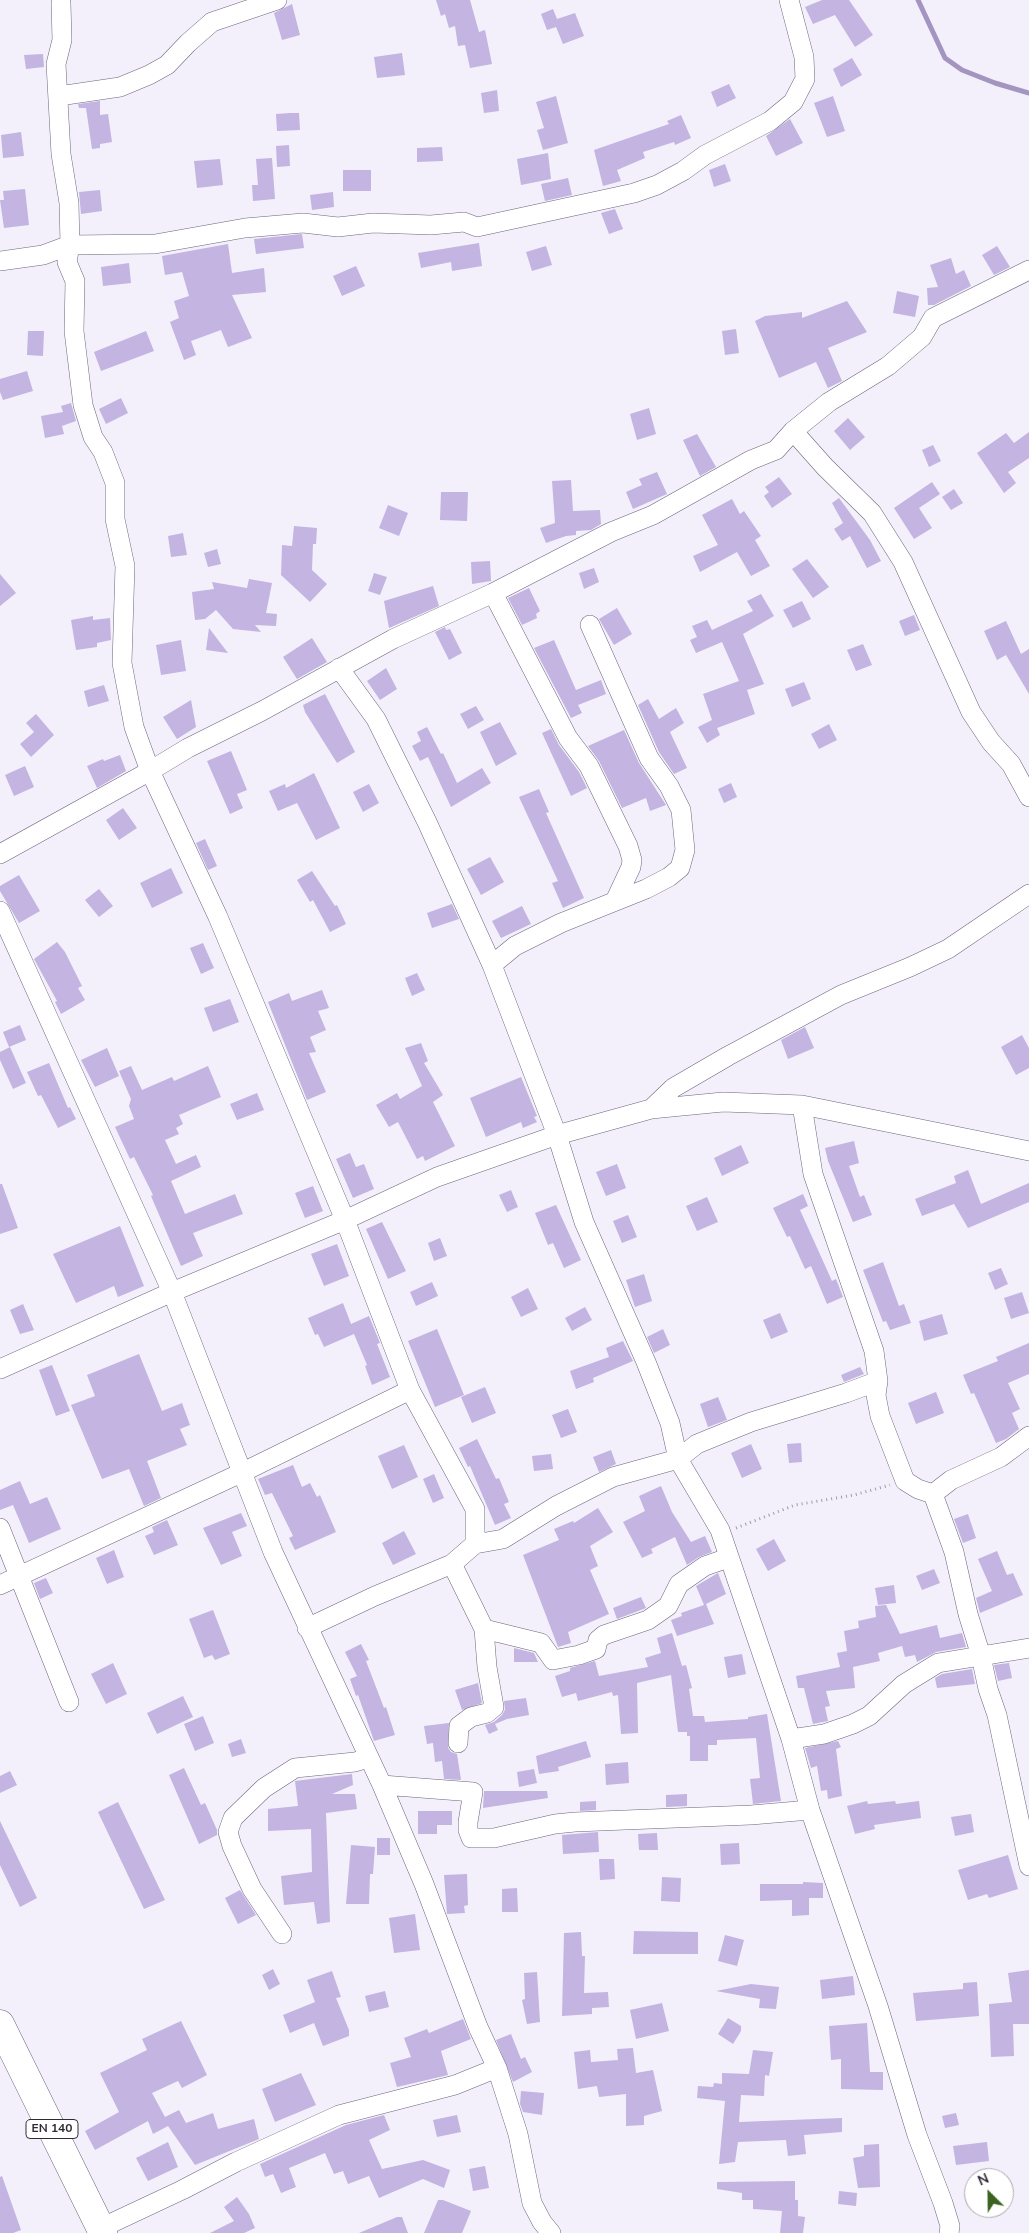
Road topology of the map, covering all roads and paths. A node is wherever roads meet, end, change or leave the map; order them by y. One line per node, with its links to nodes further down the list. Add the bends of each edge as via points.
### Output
1 (277, 0): 4 (street, via 212,22 167,65 149,76 120,87)
2 (789, 0): 5 (street, via 804,57 804,79 793,102 770,121 683,171 634,193 477,227 464,222 373,223 338,227 303,223 245,228 156,244)
3 (61, 3): 4 (street, via 62,40 56,64)
4 (59, 96): 5 (street)
5 (70, 245): 6 (street, via 43,255); 12 (street, via 67,262 75,281 74,331 83,405 93,437 103,452 115,483 115,520 124,566 122,663 134,727)
6 (0, 261)
7 (1029, 270): 8 (street, via 934,318 922,337 888,366 829,402)
8 (793, 431): 9 (street, via 776,450 750,460 653,515 611,532); 13 (street, via 872,512 903,562 971,712 990,742 1011,764)
9 (493, 593): 11 (street, via 393,639); 16 (street, via 568,738 589,766 628,846 631,868)
10 (590, 625): 16 (street, via 649,758 669,786 680,810 685,850 680,868 669,877)
11 (340, 668): 12 (street, via 188,748); 18 (street, via 376,718)
12 (150, 772): 14 (street); 23 (street, via 218,917)
13 (1029, 797)
14 (0, 854)
15 (1029, 894): 20 (street, via 948,949 841,995 673,1088)
16 (615, 901): 18 (street, via 515,946)
17 (0, 911): 24 (street)
18 (492, 965): 21 (street)
19 (802, 1105): 20 (street, via 723,1102); 22 (street); 26 (street, via 813,1174 874,1351)
20 (651, 1109): 21 (street)
21 (557, 1134): 23 (street, via 437,1177); 31 (street, via 584,1222 646,1362 670,1423)
22 (1029, 1151)
23 (345, 1220): 24 (street); 27 (street)
24 (172, 1292): 25 (street); 32 (street)
25 (0, 1370)
26 (878, 1381): 28 (street); 29 (street, via 876,1395)
27 (410, 1390): 32 (street); 37 (street, via 475,1509)
28 (846, 1394): 29 (street, via 861,1400); 31 (street, via 751,1422 698,1444)
29 (880, 1416): 33 (street)
30 (1029, 1436): 34 (street, via 1001,1457 951,1480)
31 (678, 1459): 36 (street); 37 (street, via 613,1477 556,1506 503,1539)
32 (241, 1473): 40 (street); 42 (street)
33 (905, 1481): 34 (street); 36 (path, via 795,1505 736,1528)
34 (933, 1494): 45 (street, via 954,1552)
35 (0, 1528): 40 (street)
36 (720, 1530): 38 (street)
37 (475, 1544): 39 (street)
38 (728, 1558): 43 (street, via 706,1566 679,1584 668,1606 648,1620 604,1635 598,1640 596,1649 579,1655 553,1660 541,1643); 47 (street)
39 (452, 1564): 42 (street); 43 (street)
40 (19, 1576): 41 (street); 46 (street)
41 (0, 1585)
42 (307, 1628): 49 (street)
43 (484, 1630): 48 (street, via 494,1707 459,1726)
44 (1029, 1648): 45 (street)
45 (981, 1656): 47 (street, via 938,1663 904,1684 869,1716 853,1724 824,1734); 52 (street)
46 (69, 1702)
47 (791, 1738): 51 (street)
48 (458, 1743)
49 (368, 1758): 50 (street); 53 (street, via 295,1768 264,1788 233,1818 228,1832 232,1846 252,1889)
50 (382, 1785): 51 (street, via 474,1792 468,1822 471,1838 494,1838 575,1822); 55 (street)
51 (810, 1810): 58 (street, via 878,2006 917,2135 943,2203)
52 (1029, 1866)
53 (282, 1934)
54 (0, 2024): 56 (main road, EN 140)
55 (497, 2068): 56 (street, via 455,2085 339,2115 236,2162); 57 (street, via 518,2134 532,2203)
56 (102, 2230)
57 (550, 2233)
58 (949, 2233)

